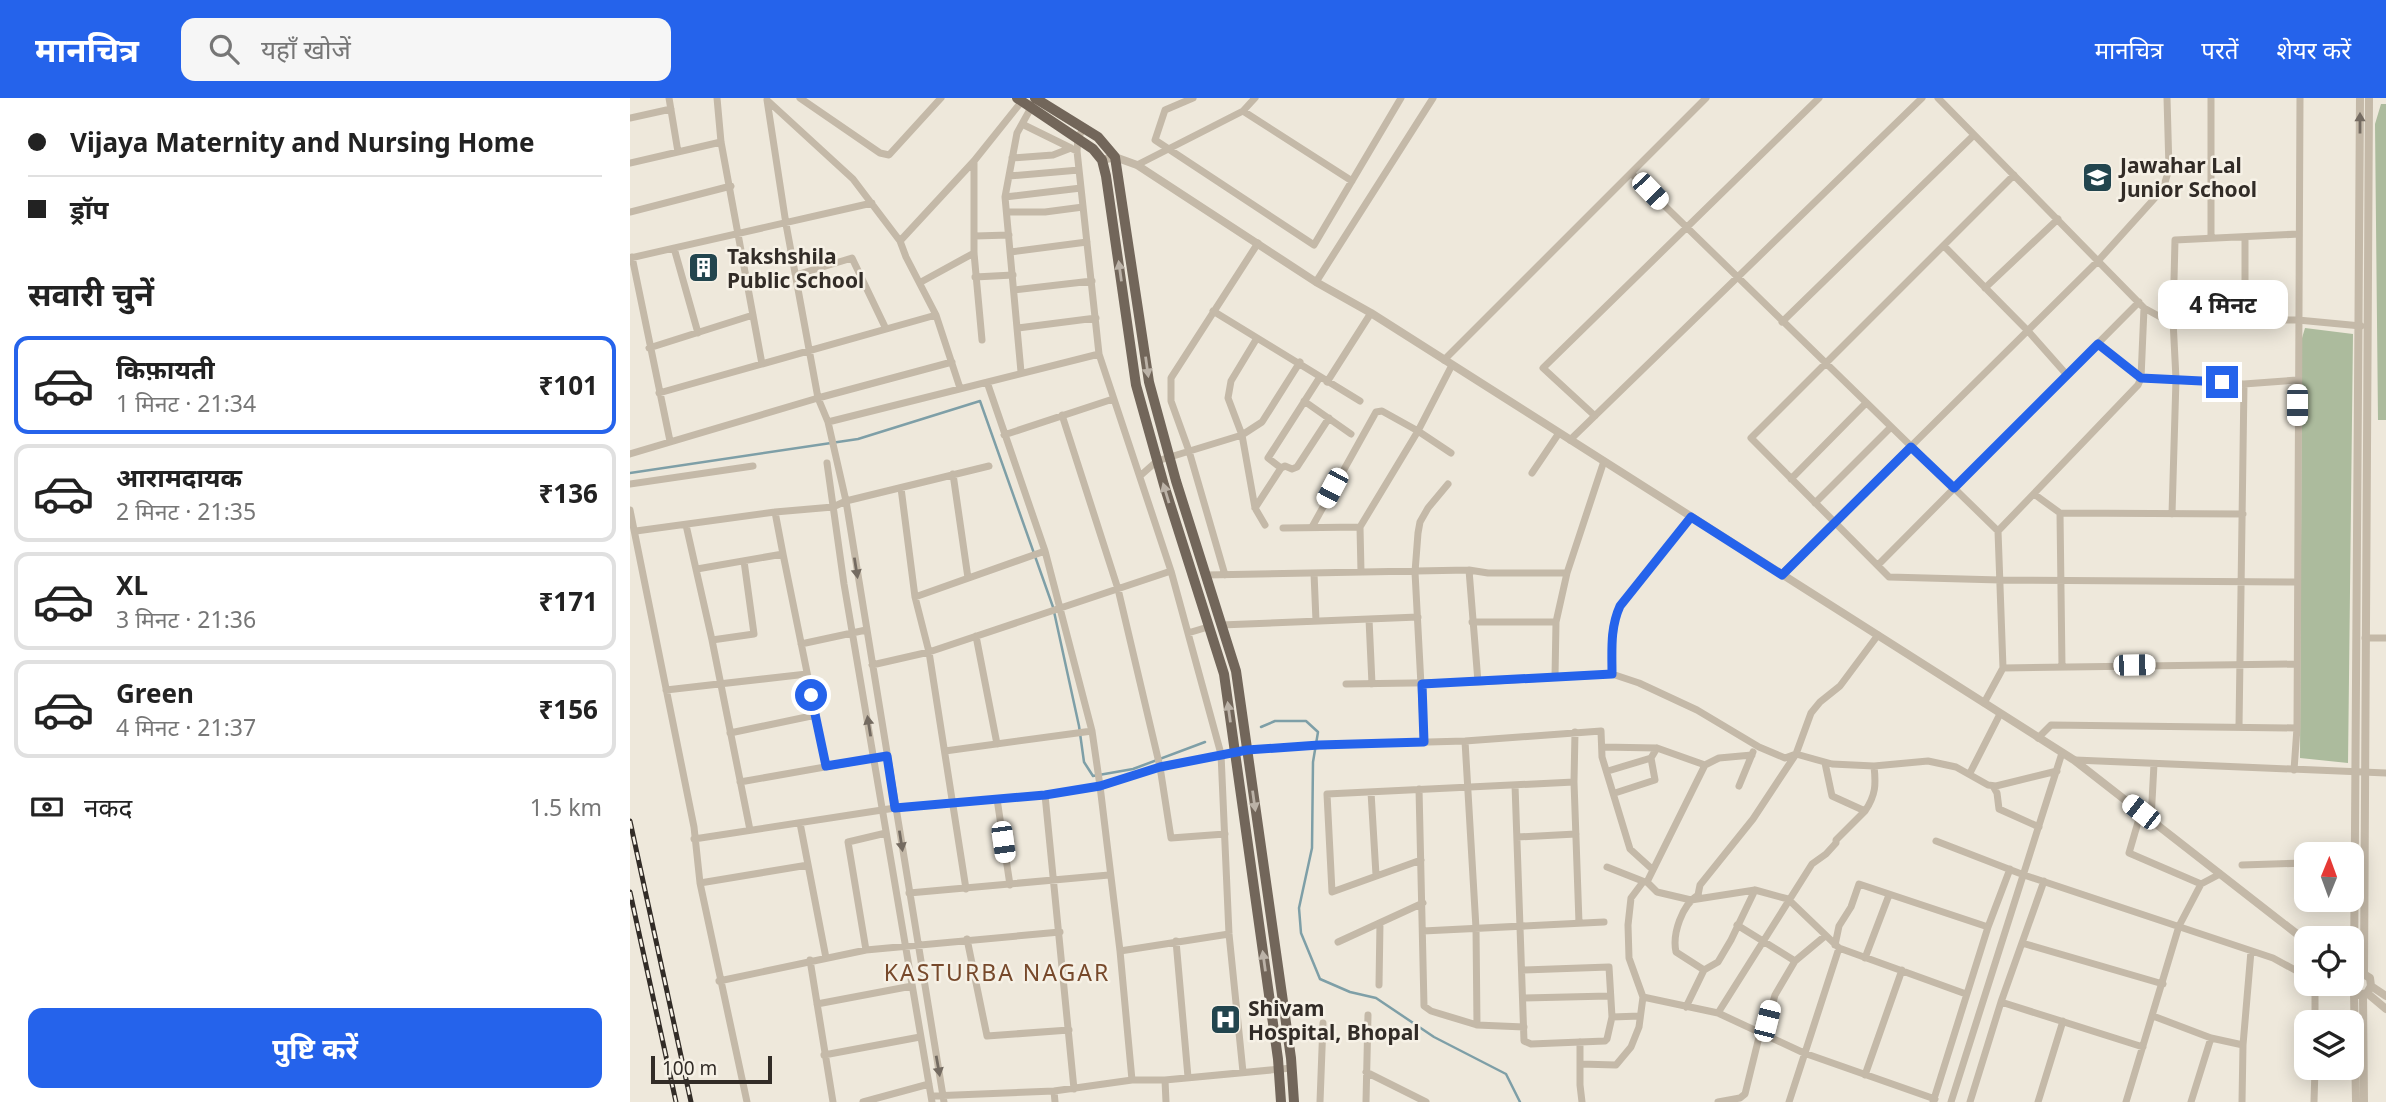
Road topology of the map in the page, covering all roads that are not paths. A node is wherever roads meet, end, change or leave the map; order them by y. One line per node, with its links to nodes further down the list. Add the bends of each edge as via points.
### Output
1 (670, 98): 20 (street)
2 (717, 98): 26 (street)
3 (800, 98): 4 (street, via 885,155)
4 (941, 98)
5 (1193, 98): 28 (street, via 1165,110 1155,140)
6 (1255, 98): 21 (street)
7 (1401, 98): 40 (street)
8 (1433, 98): 72 (street)
9 (1706, 98): 37 (street)
10 (1818, 98): 50 (street)
11 (1922, 98): 69 (street)
12 (1938, 98): 25 (street)
13 (2167, 98): 65 (street, via 2169,169 2163,189)
14 (2211, 98): 56 (street)
15 (2300, 98): 52 (street)
16 (2360, 98): 85 (street, one-way to 16)
17 (2370, 98): 85 (street)
18 (766, 99): 44 (street, via 853,179); 49 (street)
19 (1028, 101): 23 (street); 24 (main road); 27 (main road); 33 (street)
20 (671, 109): 22 (street); 29 (street)
21 (1243, 111): 28 (street); 40 (street)
22 (630, 118)
23 (1022, 124): 27 (street); 31 (street)
24 (1084, 127): 27 (street); 30 (main road)
25 (1974, 135): 38 (street); 84 (street)
26 (722, 142): 29 (street); 41 (street)
27 (1076, 146): 31 (street, via 1054,155); 32 (main road, via 1093,149); 36 (street)
28 (1170, 148): 35 (street); 40 (street, via 1314,245)
29 (678, 152): 34 (street)
30 (1115, 157): 32 (street); 35 (street); 133 (main road, one-way to 133, via 1149,382)
31 (1012, 158): 39 (street)
32 (1102, 160): 134 (main road, one-way to 32, via 1136,384)
33 (974, 161): 54 (street); 57 (street)
34 (630, 163)
35 (1137, 165): 59 (street)
36 (1079, 170): 39 (street); 42 (street)
37 (1631, 173): 50 (street); 98 (street)
38 (2014, 175): 48 (street); 60 (street)
39 (1009, 176): 43 (street)
40 (1352, 181)
41 (730, 186): 46 (street); 51 (street)
42 (1081, 188): 43 (street); 45 (street)
43 (1005, 197): 47 (street)
44 (872, 203): 49 (street); 57 (street)
45 (1083, 207): 47 (street); 58 (street)
46 (630, 212)
47 (1007, 212): 53 (street)
48 (2058, 219): 65 (street); 73 (street)
49 (786, 224): 51 (street); 66 (street)
50 (1686, 228): 69 (street); 118 (street, via 1543,368)
51 (737, 233): 61 (street); 78 (street)
52 (2299, 234): 55 (street); 83 (street)
53 (1009, 235): 54 (street); 62 (street)
54 (975, 236): 63 (street)
55 (2245, 237): 56 (street); 82 (street)
56 (2211, 238): 81 (street, via 2175,240)
57 (900, 241): 71 (street)
58 (1087, 242): 62 (street); 70 (street)
59 (1258, 243): 72 (street); 76 (street)
60 (1944, 246): 73 (street); 99 (street)
61 (674, 248): 64 (street); 89 (street)
62 (1011, 252): 67 (street)
63 (974, 253): 68 (street); 71 (street)
64 (631, 258): 93 (street)
65 (2098, 261): 75 (street); 88 (street)
66 (796, 275): 87 (street, via 852,258); 94 (street)
67 (1013, 275): 68 (street); 74 (street)
68 (975, 277): 91 (street)
69 (1737, 278): 84 (street); 118 (street)
70 (1091, 281): 74 (street); 80 (street)
71 (921, 282): 79 (street)
72 (1316, 282): 77 (street)
73 (1985, 288): 88 (street)
74 (1014, 290): 86 (street)
75 (2142, 305): 81 (street); 92 (street); 104 (street)
76 (1213, 311): 90 (street); 130 (street, via 1171,378 1171,401)
77 (1371, 313): 98 (street); 108 (street)
78 (753, 315): 89 (street); 100 (street)
79 (936, 315): 87 (street); 96 (street)
80 (1096, 318): 86 (street); 95 (street)
81 (2173, 320): 82 (street); 105 (street)
82 (2245, 320): 83 (street)
83 (2298, 320): 85 (street); 106 (street)
84 (1782, 322): 99 (street)
85 (2363, 326): 201 (street); 257 (street)
86 (1018, 328): 101 (street)
87 (887, 329): 94 (street)
88 (2028, 331): 102 (street); 129 (street)
89 (698, 333): 93 (street)
90 (1257, 338): 97 (street); 126 (street, via 1231,381 1228,398)
91 (982, 340)
92 (2098, 344): 102 (street); 104 (street)
93 (649, 348): 111 (street)
94 (810, 350): 100 (street); 112 (street)
95 (1099, 354): 101 (street); 113 (street)
96 (952, 362): 110 (street); 112 (street)
97 (1300, 362): 103 (street); 126 (street, via 1262,422)
98 (1448, 362): 122 (street); 123 (street)
99 (1824, 363): 116 (street); 143 (street, via 1751,438)
100 (762, 364): 111 (street)
101 (1021, 372): 107 (street)
102 (2067, 375): 147 (street)
103 (1320, 377): 108 (street); 114 (street)
104 (2141, 378): 105 (street); 148 (street)
105 (2176, 379): 109 (street); 156 (street)
106 (2297, 380): 109 (street); 185 (street)
107 (987, 382): 110 (street); 125 (street)
108 (1328, 382): 115 (street)
109 (2244, 384): 157 (street)
110 (960, 388): 120 (street)
111 (659, 393): 128 (street)
112 (818, 398): 120 (street); 128 (street)
113 (1113, 399): 117 (street); 142 (street)
114 (1304, 401): 119 (street); 139 (street, via 1268,458)
115 (1360, 401)
116 (1866, 403): 121 (street); 143 (street)
117 (1062, 415): 125 (street); 186 (street)
118 (1595, 416): 127 (street)
119 (1329, 418): 124 (street); 139 (street, via 1297,467)
120 (828, 422): 149 (street)
121 (1891, 427): 129 (street); 150 (street)
122 (1418, 431): 131 (street); 162 (street, via 1376,412); 163 (street)
123 (1559, 433): 127 (street); 140 (street)
124 (1351, 434)
125 (1004, 435): 167 (street)
126 (1242, 435): 130 (street); 152 (street)
127 (1570, 440): 135 (street)
128 (670, 441): 132 (street)
129 (1911, 447): 147 (street); 159 (street)
130 (1189, 451): 133 (street); 179 (street)
131 (1451, 453)
132 (630, 454)
133 (1170, 457): 134 (street); 178 (main road)
134 (1157, 461): 142 (street); 195 (main road, one-way to 134)
135 (1604, 461): 158 (street); 177 (street)
136 (827, 463): 151 (street)
137 (753, 466): 144 (street)
138 (989, 466): 141 (street)
139 (1281, 468): 152 (street)
140 (1532, 473)
141 (953, 474): 146 (street); 181 (street)
142 (1140, 476): 173 (street)
143 (1791, 479): 150 (street)
144 (630, 484)
145 (1448, 484): 175 (street, via 1420,522)
146 (901, 488): 149 (street); 187 (street)
147 (1954, 488): 166 (street); 170 (street)
148 (2034, 494): 155 (street); 166 (street)
149 (846, 501): 151 (street); 196 (street, one-way to 196)
150 (1815, 503): 159 (street)
151 (833, 507): 154 (street); 197 (street)
152 (1255, 508): 161 (street)
153 (630, 510): 165 (street)
154 (775, 512): 160 (street); 168 (street)
155 (2060, 513): 156 (street); 183 (street)
156 (2172, 514): 157 (street)
157 (2243, 514): 184 (street)
158 (1691, 517): 180 (street); 212 (street, via 1620,606 1611,635)
159 (1834, 523): 170 (street); 180 (street)
160 (686, 525): 165 (street); 171 (street)
161 (1265, 525)
162 (1311, 527): 163 (street); 164 (street)
163 (1360, 527): 174 (street)
164 (1283, 528)
165 (636, 531): 221 (street)
166 (1998, 531): 182 (street)
167 (1045, 551): 181 (street); 188 (street)
168 (783, 554): 169 (street); 204 (street)
169 (744, 561): 171 (street); 203 (street, via 754,634)
170 (1878, 565): 182 (street, via 1889,577)
171 (697, 569): 203 (street)
172 (1469, 570): 175 (street); 177 (street); 192 (street)
173 (1171, 571): 186 (street); 198 (street)
174 (1361, 572): 175 (street); 176 (street)
175 (1415, 572): 189 (street)
176 (1314, 573): 179 (street); 191 (street)
177 (1566, 573): 193 (street)
178 (1206, 575): 179 (street); 194 (main road)
179 (1225, 575)
180 (1782, 575): 199 (street)
181 (968, 578): 187 (street)
182 (2000, 580): 183 (street); 210 (street)
183 (2061, 581): 184 (street); 209 (street)
184 (2242, 581): 185 (street); 206 (street)
185 (2296, 582): 207 (street)
186 (1118, 589): 188 (street); 253 (street)
187 (915, 597): 205 (street)
188 (1060, 608): 200 (street); 227 (street)
189 (1418, 617): 190 (street); 220 (street)
190 (1369, 619): 191 (street); 219 (street)
191 (1316, 621): 194 (street)
192 (1472, 622): 193 (street); 216 (street)
193 (1556, 622): 214 (street)
194 (1222, 625): 237 (main road, via 1237,671)
195 (1209, 626): 198 (street); 239 (main road, one-way to 195, via 1223,674)
196 (866, 630): 197 (street); 208 (street)
197 (852, 632): 204 (street); 215 (street)
198 (1188, 633): 241 (street)
199 (1878, 635): 222 (street); 242 (street, via 1840,685 1811,713)
200 (976, 636): 205 (street); 233 (street)
201 (2365, 638): 202 (street); 257 (street)
202 (2386, 638)
203 (712, 640): 217 (street)
204 (801, 644): 211 (street)
205 (929, 652): 208 (street); 238 (street)
206 (2242, 663): 207 (street); 209 (street); 225 (street)
207 (2297, 664): 226 (street)
208 (872, 665): 213 (street)
209 (2062, 667): 210 (street)
210 (2003, 668): 222 (street)
211 (807, 674): 217 (street); 224 (street)
212 (1612, 674): 214 (street); 234 (street, via 1697,710)
213 (874, 677): 215 (street); 244 (street)
214 (1555, 677): 216 (street)
215 (861, 679): 245 (street, one-way to 215)
216 (1478, 682): 220 (street)
217 (720, 684): 221 (street); 229 (street)
218 (1346, 684): 219 (street)
219 (1372, 684): 220 (street)
220 (1422, 684): 232 (street)
221 (666, 690): 285 (street)
222 (1984, 703): 223 (street)
223 (2000, 714): 230 (street); 259 (street)
224 (816, 715): 229 (street); 251 (street)
225 (2239, 727): 226 (street); 230 (street, via 2051,725)
226 (2297, 728): 254 (street)
227 (1092, 732): 233 (street); 263 (street)
228 (1575, 732): 231 (street); 235 (street, via 1601,731); 261 (street)
229 (730, 733): 260 (street)
230 (2038, 738): 240 (street)
231 (1465, 741): 232 (street); 266 (street)
232 (1424, 742): 237 (street)
233 (997, 744): 238 (street)
234 (1756, 745): 242 (street, via 1786,758); 243 (street)
235 (1602, 747): 236 (street); 255 (street)
236 (1657, 748): 246 (street); 250 (street)
237 (1247, 750): 239 (street); 381 (main road, one-way to 381)
238 (945, 751): 272 (street)
239 (1234, 752): 241 (street); 382 (main road, one-way to 239)
240 (2062, 753): 247 (street); 256 (street)
241 (1221, 754): 253 (street); 282 (street)
242 (1796, 754): 248 (street); 310 (street)
243 (1752, 755): 250 (street, via 1719,758); 264 (street)
244 (887, 756): 245 (street); 273 (street)
245 (874, 758): 251 (street); 274 (street)
246 (1651, 758): 255 (street); 269 (street, via 1655,780)
247 (2074, 760): 249 (street); 276 (street)
248 (1825, 762): 252 (street); 275 (street, via 1832,796)
249 (2154, 764): 254 (street); 277 (street)
250 (1705, 765): 293 (street)
251 (826, 766): 260 (street)
252 (1874, 766): 259 (street, via 1928,761); 275 (street, via 1876,788)
253 (1160, 767): 263 (street); 282 (street, via 1171,838)
254 (2294, 770): 257 (street)
255 (1608, 771): 269 (street)
256 (2057, 771): 265 (street); 279 (street)
257 (2360, 773): 258 (street); 287 (street); 318 (street)
258 (2386, 773)
259 (1970, 774): 265 (street)
260 (740, 782): 280 (street)
261 (1574, 782): 262 (street); 283 (street)
262 (1515, 785): 266 (street); 284 (street)
263 (1100, 786): 270 (street); 298 (street)
264 (1739, 786)
265 (1993, 786): 279 (street, via 1999,809)
266 (1467, 787): 267 (street); 319 (street)
267 (1419, 789): 268 (street); 288 (street)
268 (1371, 792): 296 (street); 296 (street, via 1327,794 1332,892)
269 (1615, 793): 293 (street, via 1630,849)
270 (1045, 795): 271 (street); 300 (street)
271 (997, 799): 272 (street); 304 (street)
272 (951, 803): 273 (street); 305 (street)
273 (895, 808): 274 (street); 307 (street, one-way to 307)
274 (883, 810): 278 (street); 281 (street)
275 (1865, 811): 309 (street, via 1812,864)
276 (2141, 812): 277 (street); 303 (street, via 2129,853)
277 (2151, 820): 295 (street)
278 (800, 823): 280 (street); 290 (street)
279 (2039, 827): 297 (street)
280 (750, 830): 285 (street)
281 (886, 833): 332 (street); 334 (street, via 848,842)
282 (1225, 834): 324 (street)
283 (1576, 834): 284 (street); 314 (street)
284 (1517, 836): 316 (street)
285 (694, 839): 302 (street)
286 (1936, 841): 294 (street)
287 (2355, 842)
288 (1421, 860): 296 (street); 311 (street)
289 (2294, 863): 291 (street)
290 (808, 865): 302 (street); 337 (street)
291 (2242, 865)
292 (1607, 867): 301 (street)
293 (1652, 869): 301 (street)
294 (2010, 869): 297 (street); 320 (street)
295 (2220, 874): 303 (street); 323 (street)
296 (1376, 875)
297 (2024, 875): 299 (street); 410 (street)
298 (1110, 876): 300 (street); 335 (street)
299 (2044, 881): 317 (street); 331 (street)
300 (1054, 882): 304 (street); 322 (street)
301 (1645, 882): 310 (street, via 1659,893); 356 (street, via 1631,898 1628,925 1629,958)
302 (700, 883): 346 (street)
303 (2201, 884): 317 (street)
304 (1010, 885): 305 (street)
305 (966, 889): 307 (street)
306 (1755, 890): 309 (street); 310 (street); 315 (street)
307 (909, 893): 330 (street)
308 (1889, 895): 320 (street); 333 (street, via 1859,884 1839,926); 338 (street)
309 (1788, 899): 325 (street); 329 (street)
310 (1691, 900): 343 (street, via 1674,942 1676,952)
311 (1423, 903): 313 (street); 321 (street)
312 (1604, 922): 314 (street)
313 (1380, 923): 328 (street); 348 (street)
314 (1579, 923): 316 (street)
315 (1737, 925): 329 (street); 343 (street, via 1718,962)
316 (1520, 926): 319 (street); 342 (street)
317 (2179, 926): 336 (street); 347 (street)
318 (2363, 926)
319 (1476, 928): 321 (street); 369 (street)
320 (1988, 928): 351 (street)
321 (1423, 931): 369 (street, via 1424,1006)
322 (1060, 932): 326 (street); 371 (street)
323 (2294, 932)
324 (1229, 934): 327 (street); 383 (street)
325 (1825, 936): 333 (street); 340 (street)
326 (967, 939): 330 (street); 371 (street, via 987,1036)
327 (1176, 941): 335 (street); 386 (street)
328 (1338, 942)
329 (1768, 942): 340 (street); 364 (street)
330 (918, 943): 332 (street); 394 (street, one-way to 394)
331 (2022, 943): 347 (street); 358 (street)
332 (905, 945): 334 (street); 349 (street)
333 (1837, 947): 338 (street); 378 (street)
334 (866, 950): 337 (street)
335 (1120, 951): 387 (street)
336 (2251, 951): 341 (street); 376 (street)
337 (826, 958): 339 (street)
338 (1866, 958): 344 (street)
339 (810, 960): 346 (street); 359 (street)
340 (1795, 961): 372 (street, via 1775,995)
341 (2294, 969)
342 (1522, 970): 352 (street, via 1609,967); 357 (street)
343 (1704, 970): 360 (street)
344 (1902, 970): 351 (street); 385 (street)
345 (2364, 974): 350 (street, via 2370,978)
346 (719, 981): 397 (street)
347 (2163, 984): 365 (street)
348 (1379, 985)
349 (912, 986): 359 (street); 373 (street)
350 (2364, 991): 355 (street); 361 (street)
351 (1966, 994): 396 (street)
352 (1609, 996): 357 (street); 366 (street)
353 (2364, 996): 417 (street)
354 (2364, 996): 418 (street)
355 (2386, 996)
356 (1643, 997): 360 (street); 363 (street)
357 (1523, 998): 370 (street)
358 (2001, 1002): 367 (street); 411 (street)
359 (817, 1004): 379 (street)
360 (1686, 1007): 364 (street)
361 (2386, 1009)
362 (1368, 1016): 384 (street)
363 (1640, 1016): 366 (street); 380 (street, via 1631,1047 1616,1065)
364 (1723, 1016): 372 (street)
365 (2153, 1016): 374 (street); 377 (street)
366 (1612, 1017): 375 (street, via 1605,1041)
367 (2063, 1021): 377 (street); 412 (street)
368 (1323, 1023): 404 (street)
369 (1477, 1025): 370 (street)
370 (1524, 1027): 375 (street, via 1524,1041 1531,1044)
371 (1069, 1030): 391 (street)
372 (1762, 1034): 378 (street); 408 (street, via 1745,1094)
373 (920, 1037): 379 (street); 390 (street)
374 (2211, 1038): 376 (street); 414 (street)
375 (1580, 1042): 380 (street)
376 (2243, 1045): 415 (street)
377 (2143, 1047): 413 (street)
378 (1804, 1054): 385 (street); 409 (street)
379 (824, 1055): 398 (street)
380 (1580, 1064): 407 (street)
381 (1292, 1068): 382 (street); 403 (main road)
382 (1278, 1069): 383 (street); 402 (main road)
383 (1243, 1072): 386 (street)
384 (1366, 1072): 395 (street); 405 (street)
385 (1865, 1075): 396 (street)
386 (1188, 1077): 388 (street)
387 (1132, 1080): 388 (street); 391 (street)
388 (1165, 1080): 401 (street)
389 (2315, 1080): 416 (street)
390 (929, 1084): 393 (street); 399 (street)
391 (1074, 1089): 392 (street)
392 (1055, 1091): 394 (street); 400 (street)
393 (931, 1099): 394 (street)
394 (944, 1099)
395 (1417, 1100): 406 (street)
396 (1934, 1100)
397 (747, 1102)
398 (834, 1102)
399 (863, 1102)
400 (1055, 1102)
401 (1166, 1102)
402 (1281, 1102)
403 (1294, 1102)
404 (1320, 1102)
405 (1366, 1102)
406 (1426, 1102)
407 (1582, 1102)
408 (1718, 1102)
409 (1789, 1102)
410 (1951, 1102)
411 (1970, 1102)
412 (2038, 1102)
413 (2126, 1102)
414 (2191, 1102)
415 (2242, 1102)
416 (2314, 1102)
417 (2356, 1102)
418 (2364, 1102)

